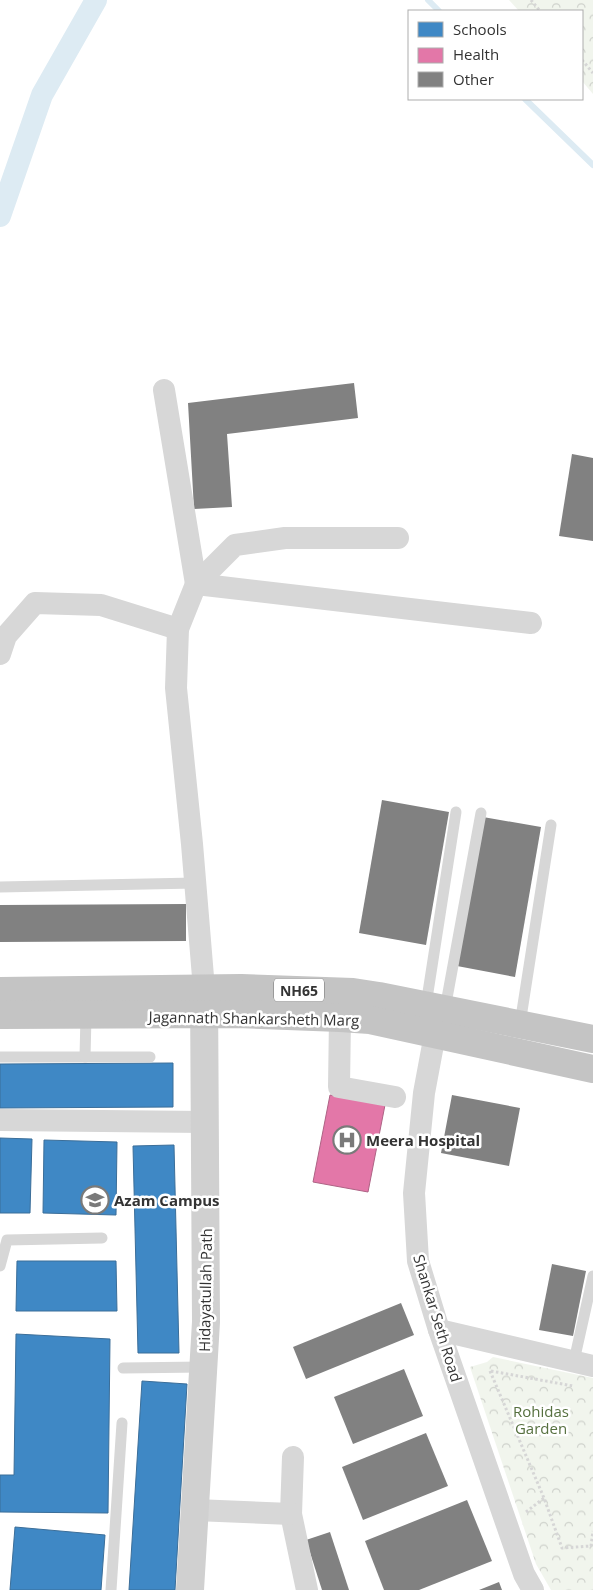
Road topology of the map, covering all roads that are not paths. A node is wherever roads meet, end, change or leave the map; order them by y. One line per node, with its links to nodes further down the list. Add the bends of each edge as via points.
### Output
1 (164, 390): 3 (street)
2 (398, 538): 3 (street, via 285,538 235,545)
3 (196, 584): 4 (street); 5 (street)
4 (531, 623)
5 (178, 629): 6 (street, via 101,605 36,603 6,636); 10 (street, via 176,688)
6 (0, 654)
7 (456, 812): 14 (lane)
8 (481, 813): 14 (lane)
9 (550, 825): 18 (lane)
10 (195, 883): 11 (lane); 13 (street)
11 (0, 887)
12 (0, 991): 13 (highway, Jagannath Shankarsheth Marg / NH65)
13 (205, 1002): 15 (highway, Jagannath Shankarsheth Marg / NH65, via 248,1014); 17 (highway, Jagannath Shankarsheth Marg / NH65); 27 (street, Hidayatullah Path)
14 (436, 1007): 15 (highway, Jagannath Shankarsheth Marg / NH65); 18 (highway, Jagannath Shankarsheth Marg / NH65)
15 (348, 1009): 19 (highway, Jagannath Shankarsheth Marg / NH65, via 370,1020); 25 (street, via 339,1087)
16 (0, 1015): 17 (highway, Jagannath Shankarsheth Marg / NH65)
17 (86, 1016): 22 (lane)
18 (520, 1024): 20 (highway, Jagannath Shankarsheth Marg / NH65)
19 (435, 1034): 24 (highway, Jagannath Shankarsheth Marg / NH65); 31 (street, Shankar Seth Road, via 424,1093 414,1193 418,1261)
20 (593, 1039)
21 (0, 1057): 22 (lane)
22 (85, 1057): 23 (lane)
23 (150, 1057)
24 (593, 1069)
25 (395, 1097)
26 (0, 1120): 27 (street)
27 (205, 1122): 33 (street, Hidayatullah Path)
28 (102, 1238): 29 (lane, via 7,1240)
29 (0, 1266)
30 (593, 1276): 32 (lane)
31 (438, 1330): 32 (street); 42 (street, Shankar Seth Road, via 524,1574)
32 (584, 1364)
33 (204, 1367): 34 (lane); 37 (street, Hidayatullah Path)
34 (122, 1368)
35 (122, 1423): 39 (lane)
36 (293, 1457): 38 (street)
37 (195, 1510): 38 (street); 40 (street, Hidayatullah Path)
38 (291, 1514): 41 (street)
39 (111, 1590)
40 (190, 1590)
41 (307, 1590)
42 (533, 1590)

